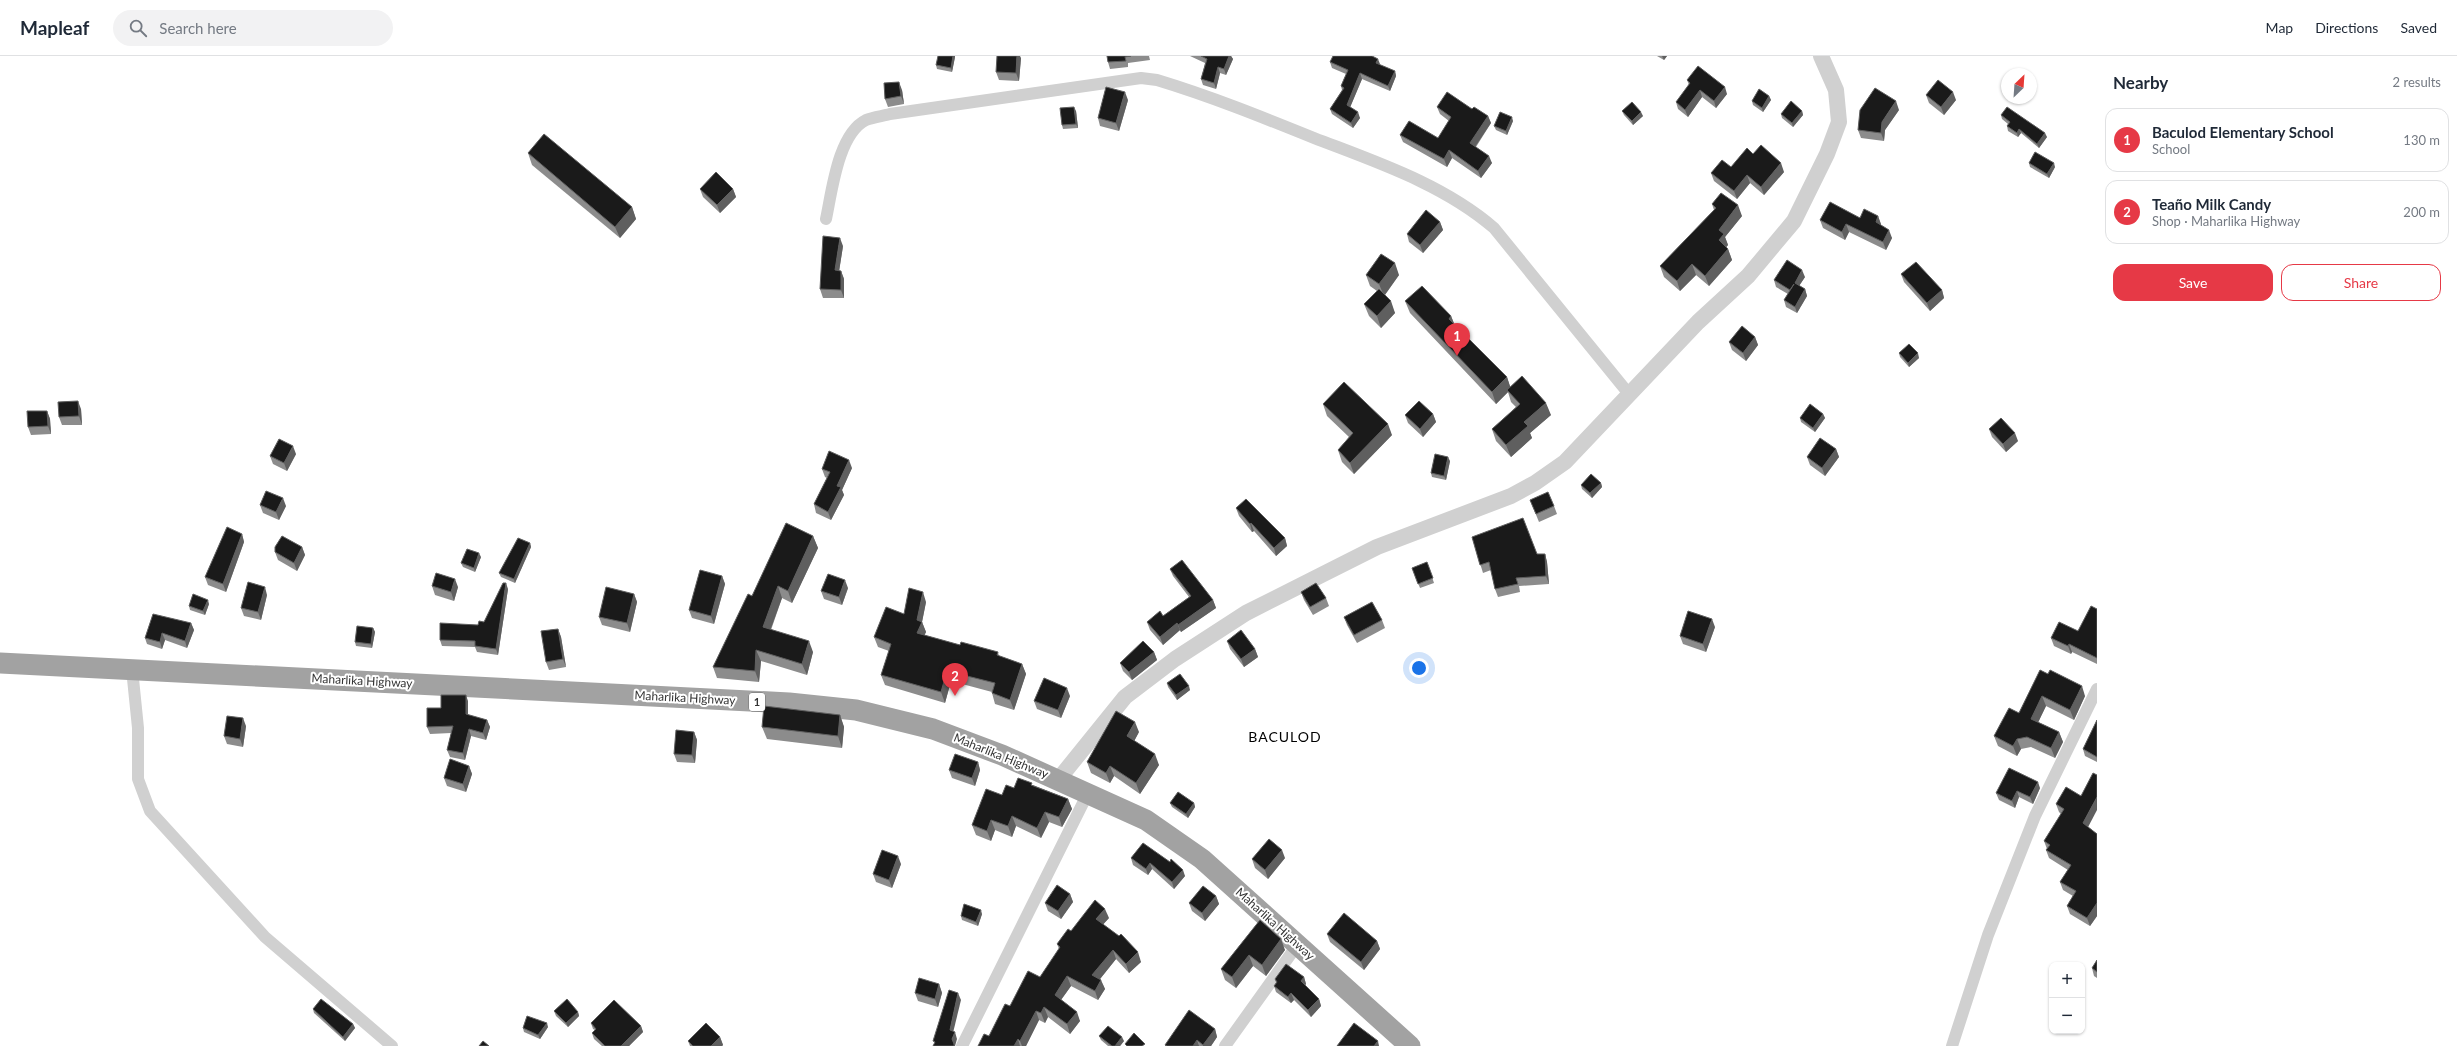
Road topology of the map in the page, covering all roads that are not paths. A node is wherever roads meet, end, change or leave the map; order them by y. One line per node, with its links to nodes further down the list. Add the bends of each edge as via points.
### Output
1 (1821, 56): 3 (street, via 1836,90 1838,122 1827,154 1794,221 1748,276 1698,322)
2 (826, 219): 3 (street, via 838,164 848,138 866,120 890,114 1141,78 1157,80 1369,159 1448,195 1474,211 1494,228)
3 (1629, 394): 7 (street, via 1566,462 1535,483 1511,496 1369,550 1246,613 1175,659 1125,697)
4 (0, 663): 5 (highway, Maharlika Highway / 1)
5 (132, 669): 7 (highway, Maharlika Highway / 1, via 789,703 856,710 933,729); 10 (street, via 138,728 138,779 150,811 265,937)
6 (2097, 689): 14 (street, via 2035,816 1988,935)
7 (1058, 780): 8 (highway, Maharlika Highway / 1)
8 (1088, 793): 9 (highway, Maharlika Highway / 1, via 1146,820 1202,859); 11 (street)
9 (1298, 944): 12 (street); 13 (highway, Maharlika Highway / 1)
10 (392, 1046)
11 (962, 1046)
12 (1225, 1046)
13 (1410, 1046)
14 (1952, 1046)

